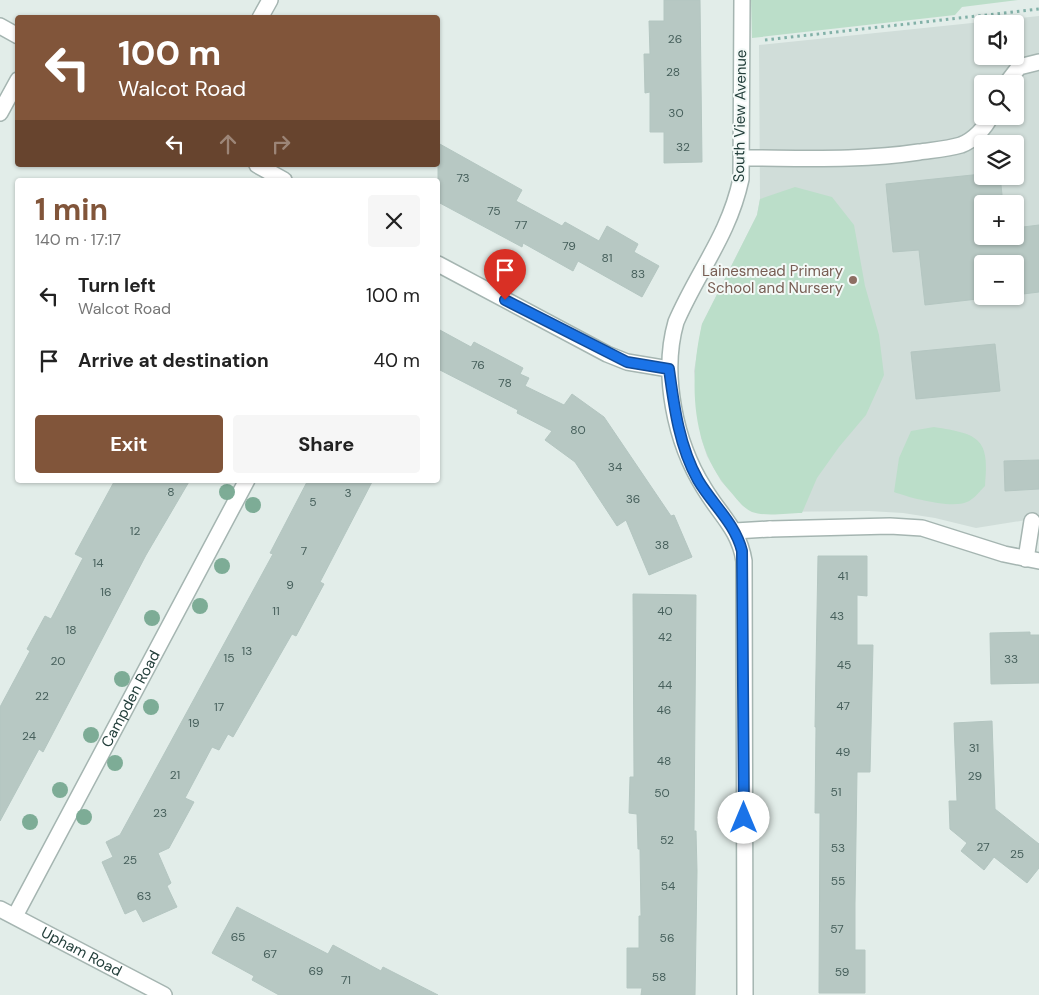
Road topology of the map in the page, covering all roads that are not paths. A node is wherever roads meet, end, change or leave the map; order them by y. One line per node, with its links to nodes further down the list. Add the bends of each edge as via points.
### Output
1 (270, 0): 3 (street)
2 (742, 0): 11 (street, South View Avenue)
3 (262, 15)
4 (0, 26): 5 (street)
5 (15, 34)
6 (1039, 62): 7 (street, via 1019,67)
7 (1013, 75)
8 (15, 86): 9 (street)
9 (0, 113)
10 (985, 125): 11 (street, via 961,145 898,155)
11 (742, 158): 15 (street, South View Avenue, via 735,205 676,322)
12 (261, 167): 13 (street)
13 (280, 178)
14 (440, 265): 15 (street, via 607,354 627,362)
15 (669, 369): 18 (street, South View Avenue, via 675,411 690,463 710,499)
16 (245, 483): 21 (street, Campden Road)
17 (1032, 521): 19 (street)
18 (735, 531): 19 (street, via 890,526 922,528); 23 (street, South View Avenue, via 744,561)
19 (1032, 560)
20 (0, 909): 21 (street, Upham Road)
21 (15, 916): 22 (street, Upham Road)
22 (164, 995)
23 (745, 995)

